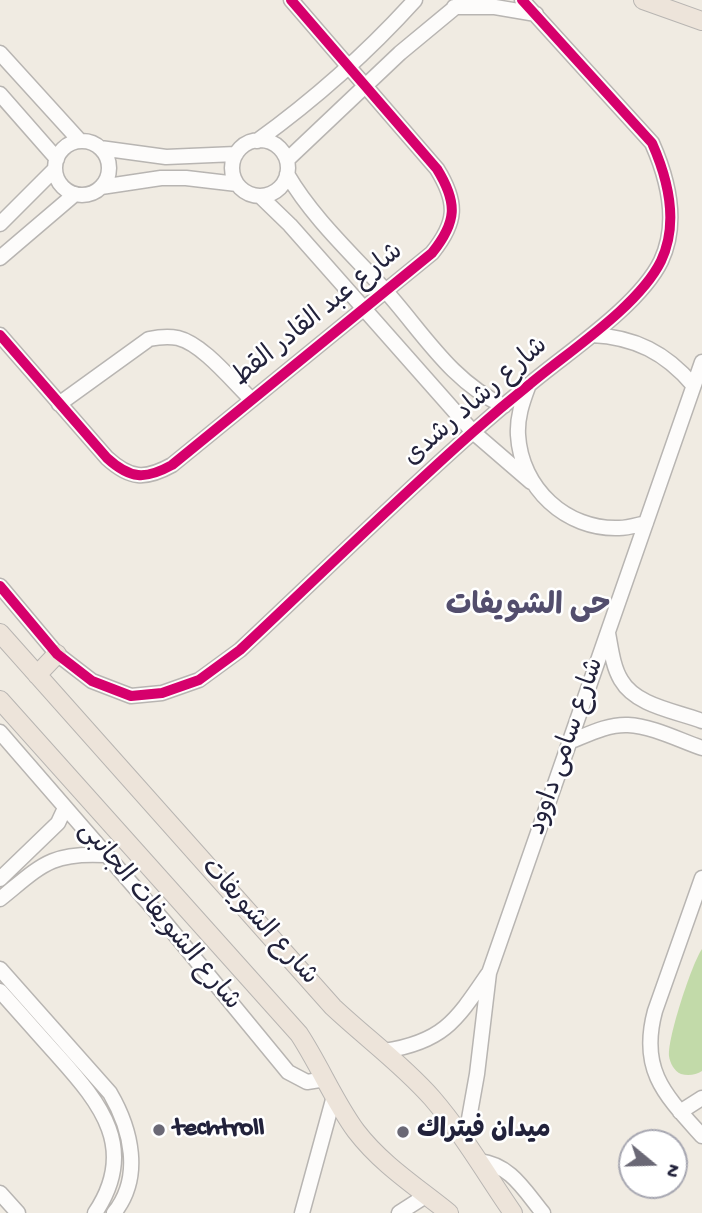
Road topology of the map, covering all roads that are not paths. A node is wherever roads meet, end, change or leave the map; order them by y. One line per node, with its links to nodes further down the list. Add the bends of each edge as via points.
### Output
1 (291, 0): 9 (street, شارع عبد القادر القط)
2 (415, 0): 9 (street)
3 (522, 0): 6 (street, شارع رشاد رشدى)
4 (643, 0): 7 (main road)
5 (459, 4): 6 (street); 10 (street)
6 (536, 14): 27 (street, شارع رشاد رشدى, via 652,143 664,171 670,233 660,262 640,290)
7 (702, 21)
8 (0, 54): 12 (street)
9 (349, 66): 10 (street, شارع عبد القادر القط); 13 (street)
10 (366, 86): 17 (street); 24 (street, شارع عبد القادر القط, via 438,169 452,203 446,235 432,253)
11 (0, 94): 16 (street)
12 (80, 141): 14 (street); 16 (street, via 62,150)
13 (257, 141): 15 (street); 17 (street, via 279,147)
14 (100, 148): 15 (street, via 166,157); 19 (street, via 108,163)
15 (236, 154): 18 (street, via 232,169)
16 (56, 164): 20 (street, via 61,185); 22 (street)
17 (287, 167): 21 (street, via 278,190); 24 (street, via 304,201)
18 (237, 184): 19 (street, via 160,178); 21 (street)
19 (101, 187): 20 (street)
20 (75, 194): 23 (street)
21 (260, 196): 25 (street)
22 (0, 224)
23 (0, 258)
24 (386, 291): 25 (street, شارع عبد القادر القط); 33 (street, via 455,374)
25 (365, 309): 31 (street, شارع عبد القادر القط); 34 (street)
26 (0, 335): 32 (street, شارع عبد القادر القط)
27 (592, 335): 29 (street, شارع رشاد رشدى); 30 (street, via 649,348 666,358)
28 (702, 362): 30 (street, شارع سامى داوود)
29 (529, 384): 33 (street, شارع رشاد رشدى); 35 (street, via 517,433)
30 (693, 386): 36 (street, شارع سامى داوود)
31 (252, 400): 32 (street, via 193,345 165,337 149,339); 32 (street, شارع عبد القادر القط, via 172,465 156,474 138,476 120,470)
32 (60, 404)
33 (504, 406): 34 (street, شارع رشاد رشدى)
34 (473, 432): 35 (street); 40 (street, شارع رشاد رشدى, via 240,650 199,680 162,693 131,696 92,681)
35 (531, 481): 36 (street, via 548,502 569,517 594,526)
36 (646, 523): 39 (street, شارع سامى داوود)
37 (0, 586): 40 (street)
38 (0, 632): 41 (main road, شارع الشويفات)
39 (608, 633): 43 (street, via 621,681 637,698); 45 (street, شارع سامى داوود)
40 (57, 654): 41 (main road)
41 (37, 675): 56 (main road, شارع الشويفات, via 333,1007)
42 (0, 700): 57 (main road, شارع الشويفات, via 299,1034)
43 (702, 721)
44 (0, 732): 47 (street, شارع الشويفات الجانبى)
45 (569, 742): 46 (street, via 607,727 627,725); 54 (street, شارع سامى داوود)
46 (702, 748)
47 (65, 808): 48 (street, شارع الشويفات الجانبى); 50 (street, via 58,823)
48 (105, 855): 51 (street, via 78,853 55,859); 57 (street, شارع الشويفات الجانبى, via 288,1072 307,1082)
49 (702, 878): 52 (street)
50 (0, 879)
51 (0, 899)
52 (696, 911): 60 (street, via 650,1029 649,1047 658,1083)
53 (0, 969): 68 (street, via 120,1110 131,1169)
54 (489, 973): 56 (street, شارع سامى داوود, via 447,1028 428,1040); 62 (street, شارع سامى داوود)
55 (0, 991): 67 (street, via 102,1112 114,1157 109,1186)
56 (384, 1051): 62 (main road, شارع الشويفات, via 432,1098)
57 (326, 1079): 58 (main road, شارع الشويفات)
58 (334, 1097): 65 (main road, شارع الشويفات, via 372,1150); 69 (street)
59 (702, 1098): 60 (street)
60 (680, 1112): 61 (street)
61 (702, 1136)
62 (465, 1141): 63 (main road, شارع الشويفات)
63 (479, 1161): 72 (main road, شارع الشويفات); 73 (street, via 503,1167)
64 (0, 1193): 66 (street)
65 (430, 1203): 70 (street); 71 (main road, شارع الشويفات)
66 (18, 1213)
67 (94, 1213)
68 (114, 1213)
69 (302, 1213)
70 (400, 1213)
71 (449, 1213)
72 (513, 1213)
73 (543, 1213)

